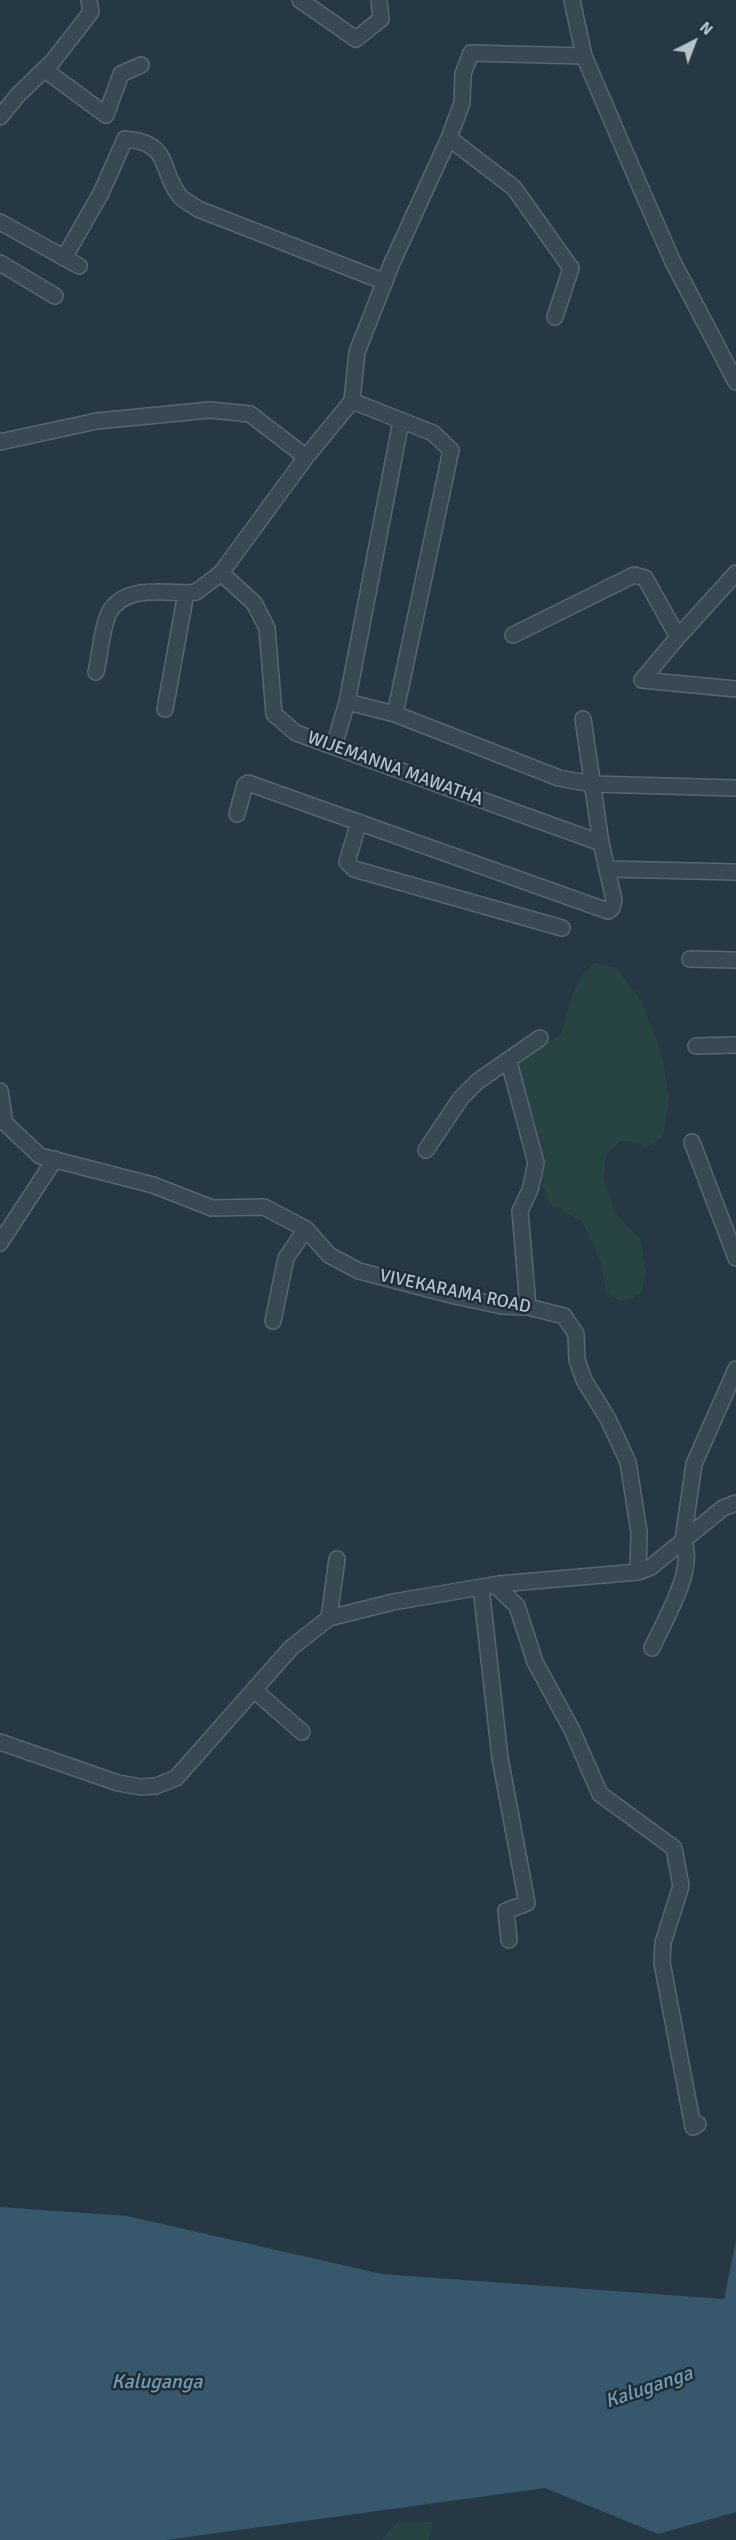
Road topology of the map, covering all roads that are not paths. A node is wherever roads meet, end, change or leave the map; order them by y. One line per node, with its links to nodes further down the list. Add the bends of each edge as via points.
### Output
1 (89, 0): 7 (street, via 91,12)
2 (300, 0): 3 (street, via 356,39 381,19)
3 (379, 0)
4 (572, 0): 5 (street)
5 (584, 56): 9 (street, via 471,53 462,74 462,103); 17 (street, via 673,262)
6 (141, 64): 7 (street, via 121,74 106,115)
7 (45, 70): 8 (street)
8 (0, 117)
9 (449, 138): 14 (street); 16 (street, via 514,188 572,268)
10 (0, 222): 11 (street)
11 (64, 258): 13 (street); 14 (street, via 101,193 124,139 141,140 162,157 179,196 198,209)
12 (0, 262): 15 (street)
13 (79, 266)
14 (385, 282): 18 (street, via 357,352)
15 (55, 296)
16 (555, 317)
17 (736, 382)
18 (352, 401): 19 (street); 21 (street)
19 (401, 421): 29 (street); 31 (street, via 433,433 451,450)
20 (0, 442): 21 (street, via 97,421 210,410 250,414)
21 (306, 457): 22 (street)
22 (221, 573): 24 (street, via 196,592); 33 (street, WIJEMANNA MAWATHA, via 254,603 267,628 274,714 296,733)
23 (736, 573): 26 (street)
24 (186, 593): 27 (street, via 145,591 120,600 109,613); 30 (street)
25 (513, 635): 26 (street, via 634,575 645,578)
26 (678, 637): 28 (street, via 642,680)
27 (96, 672)
28 (736, 689)
29 (347, 702): 31 (street); 33 (street)
30 (165, 709)
31 (395, 714): 34 (street, via 559,778)
32 (583, 719): 34 (street)
33 (334, 747): 38 (street, WIJEMANNA MAWATHA)
34 (592, 784): 35 (street); 38 (street)
35 (736, 788)
36 (237, 814): 37 (street, via 248,783)
37 (359, 822): 39 (street, via 608,911 614,900); 41 (street, via 347,862 354,870)
38 (601, 843): 39 (street)
39 (609, 869): 40 (street)
40 (736, 872)
41 (562, 928)
42 (690, 959): 43 (street)
43 (736, 960)
44 (540, 1038): 47 (street)
45 (696, 1046): 46 (street)
46 (736, 1046)
47 (509, 1062): 50 (street, via 478,1081 461,1098); 56 (street, via 536,1163 531,1190 520,1211)
48 (0, 1091): 51 (street, VIVEKARAMA ROAD, via 5,1123 40,1156)
49 (692, 1142): 52 (street)
50 (426, 1150)
51 (56, 1159): 53 (street, VIVEKARAMA ROAD, via 153,1185 212,1208 264,1207); 54 (street)
52 (728, 1215): 55 (street)
53 (306, 1229): 56 (street, VIVEKARAMA ROAD, via 328,1256 359,1271 455,1296); 57 (street, via 286,1258)
54 (0, 1243)
55 (736, 1258)
56 (528, 1307): 62 (street, VIVEKARAMA ROAD, via 564,1316 576,1334 577,1360 584,1380 628,1462 639,1532)
57 (273, 1321)
58 (736, 1369): 60 (street, via 694,1464)
59 (736, 1503): 60 (street, via 723,1508)
60 (683, 1540): 62 (street, via 651,1568); 65 (street, via 689,1551 687,1568)
61 (337, 1559): 64 (street)
62 (638, 1572): 63 (street)
63 (488, 1586): 64 (street, via 393,1602); 69 (street, via 500,1758 527,1903 506,1911); 70 (street, via 517,1606 535,1662 572,1730 600,1794 674,1848 681,1886 663,1943 662,1963 693,2127)
64 (329, 1618): 66 (street, via 291,1647)
65 (652, 1648)
66 (254, 1690): 67 (street); 68 (street, via 176,1778 156,1786 118,1783)
67 (302, 1732)
68 (0, 1742)
69 (509, 1940)
70 (698, 2124)

